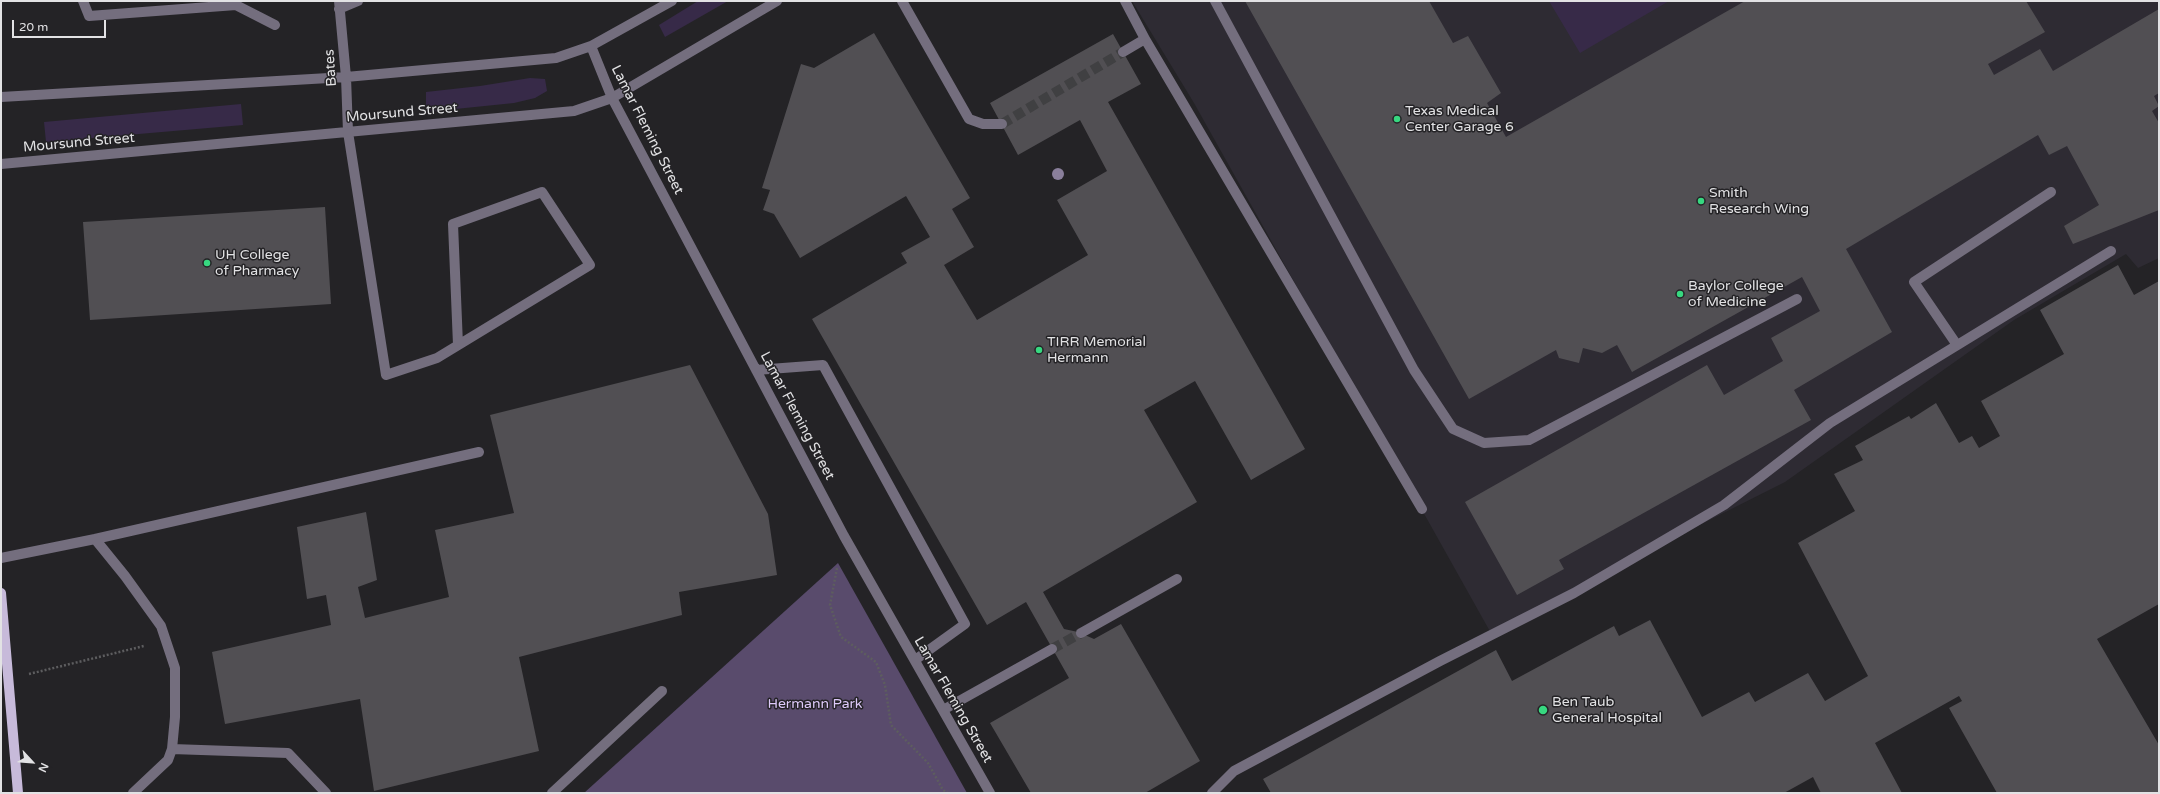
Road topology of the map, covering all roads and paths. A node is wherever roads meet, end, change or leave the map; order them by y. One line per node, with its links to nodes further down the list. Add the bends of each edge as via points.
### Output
1 (83, 1): 8 (street, via 89,16)
2 (358, 1): 9 (street)
3 (672, 1): 12 (street)
4 (777, 1): 16 (street, Moursund Street)
5 (902, 1): 17 (street, via 969,118 983,124)
6 (1125, 1): 11 (street)
7 (1215, 1): 22 (street, via 1414,370 1453,429 1484,443 1529,440)
8 (232, 3): 10 (street)
9 (339, 5): 14 (street, Bates)
10 (275, 25)
11 (1145, 39): 13 (street); 27 (street)
12 (591, 46): 14 (street, via 556,58); 16 (street, Lamar Fleming Street)
13 (1123, 52)
14 (346, 77): 15 (street); 18 (street, Bates)
15 (1, 97)
16 (612, 98): 18 (street, Moursund Street, via 574,111); 25 (street, Lamar Fleming Street)
17 (1002, 124)
18 (348, 132): 19 (street, Moursund Street); 23 (street, Bates, via 386,375 437,358)
19 (1, 164)
20 (2051, 192): 24 (street, via 1914,282)
21 (2111, 251): 24 (street)
22 (1797, 299)
23 (458, 345): 23 (street, via 590,265 542,192 453,224)
24 (1957, 345): 47 (street, via 1830,423 1724,505 1574,593 1234,771)
25 (756, 370): 28 (street, Lamar Fleming Street); 36 (street, via 823,365 962,617 965,624)
26 (480, 452): 29 (street)
27 (1422, 509)
28 (844, 536): 36 (street, Lamar Fleming Street); 45 (path, via 830,605 841,637 876,662 885,685 891,725 928,763)
29 (95, 539): 30 (street); 34 (street, via 161,626)
30 (1, 558)
31 (1176, 579): 33 (street)
32 (1, 593): 37 (main road)
33 (1081, 633)
34 (166, 640): 37 (path); 40 (street, via 175,668)
35 (1052, 649): 39 (street)
36 (915, 660): 39 (street, Lamar Fleming Street)
37 (8, 680): 41 (main road)
38 (662, 691): 44 (street)
39 (943, 710): 46 (street, Lamar Fleming Street)
40 (172, 749): 42 (street, via 168,760); 43 (street, via 288,753)
41 (18, 793)
42 (133, 793)
43 (326, 793)
44 (552, 793)
45 (948, 793)
46 (990, 793)
47 (1212, 793)

